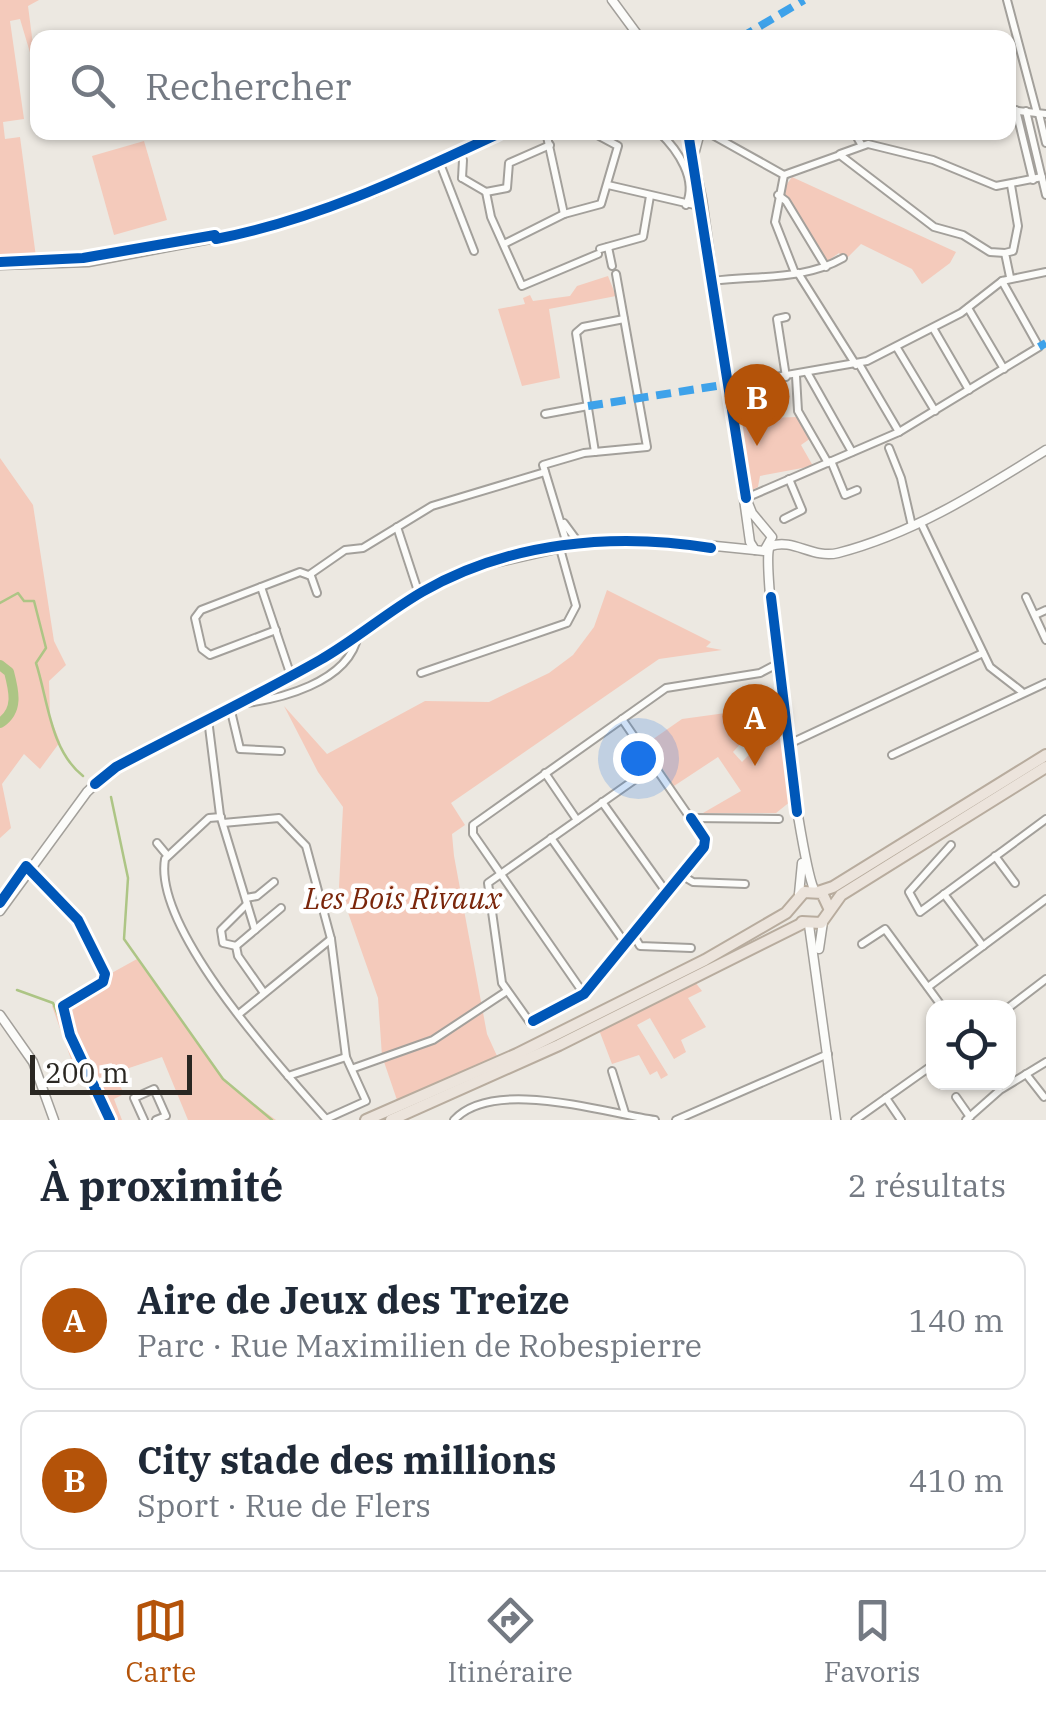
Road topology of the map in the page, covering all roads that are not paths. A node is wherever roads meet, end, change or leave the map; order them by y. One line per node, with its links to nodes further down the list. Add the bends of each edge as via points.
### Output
1 (612, 0): 3 (street)
2 (1006, 0): 4 (street)
3 (634, 30)
4 (1015, 30)
5 (1016, 33): 8 (street)
6 (1016, 111): 7 (street)
7 (1026, 112): 8 (street); 26 (street)
8 (1041, 114): 18 (street)
9 (1016, 124): 28 (street)
10 (484, 140): 23 (street)
11 (548, 140): 20 (street)
12 (609, 140): 30 (street, via 618,144)
13 (665, 140): 36 (street, via 686,172)
14 (690, 140): 24 (street)
15 (699, 140): 24 (street)
16 (722, 140): 25 (street)
17 (859, 140): 19 (street)
18 (1046, 143)
19 (861, 144): 21 (street); 31 (street, via 933,160 988,185)
20 (550, 145): 32 (street, via 509,163 507,188); 38 (street)
21 (840, 155): 25 (street); 42 (street, via 931,225)
22 (462, 160): 27 (street)
23 (438, 161): 29 (street); 44 (street, via 375,192 266,229 88,262)
24 (696, 165): 37 (street)
25 (784, 175): 33 (street)
26 (1042, 177): 28 (street); 34 (street)
27 (462, 178): 29 (street); 32 (street)
28 (1032, 180): 31 (street)
29 (449, 183): 41 (street)
30 (608, 185): 35 (street); 38 (street, via 598,206)
31 (1012, 185): 42 (street, via 1017,232 1014,252)
32 (486, 192): 39 (street)
33 (778, 195): 45 (street); 47 (street, via 775,222)
34 (1046, 195)
35 (650, 196): 36 (street); 40 (street, via 642,236)
36 (686, 206): 37 (street)
37 (703, 208): 49 (street)
38 (564, 214): 39 (street)
39 (504, 244): 40 (street, via 522,286)
40 (602, 250): 52 (street, via 614,270)
41 (474, 251)
42 (1005, 253): 48 (street)
43 (842, 258): 45 (street)
44 (0, 265)
45 (826, 267): 47 (street)
46 (1046, 272): 48 (street)
47 (797, 273): 49 (street); 55 (street)
48 (1006, 279): 50 (street); 56 (street, via 1039,347)
49 (712, 281): 60 (street)
50 (968, 308): 53 (street); 56 (street)
51 (786, 317): 59 (street, via 777,319)
52 (624, 319): 62 (street, via 576,333); 68 (street, via 647,447)
53 (933, 328): 54 (street); 61 (street)
54 (896, 348): 55 (street); 63 (street)
55 (858, 364): 57 (street); 65 (street)
56 (1004, 369): 61 (street)
57 (808, 374): 58 (street); 69 (street)
58 (796, 376): 59 (street); 70 (street, via 798,411)
59 (786, 377): 60 (street)
60 (728, 385): 74 (street)
61 (969, 390): 63 (street)
62 (588, 406): 64 (street); 68 (street)
63 (935, 411): 65 (street)
64 (545, 414)
65 (900, 432): 69 (street)
66 (889, 448): 76 (street)
67 (1046, 450): 76 (street)
68 (595, 452): 71 (street)
69 (852, 452): 70 (street)
70 (830, 462): 72 (street); 73 (street, via 846,494)
71 (544, 469): 77 (street, via 432,506); 80 (street)
72 (789, 479): 74 (street); 75 (street, via 802,510)
73 (857, 490)
74 (746, 498): 78 (street); 79 (street)
75 (784, 519)
76 (916, 524): 78 (street, via 825,551); 82 (street, via 831,554 783,543); 95 (street)
77 (397, 527): 84 (street); 87 (street)
78 (767, 531): 79 (street); 82 (street)
79 (751, 537): 81 (street, via 737,547); 83 (street)
80 (568, 544): 81 (street, via 666,541); 87 (street, via 476,567); 97 (street, via 576,606 569,622)
81 (711, 548): 83 (street)
82 (770, 548): 83 (street); 88 (street)
83 (756, 550): 88 (street)
84 (309, 575): 85 (street); 86 (street)
85 (261, 586): 92 (street); 92 (street, via 198,613 202,649 212,655)
86 (317, 593)
87 (420, 594): 93 (street)
88 (770, 597): 96 (street)
89 (1026, 597): 91 (street)
90 (1046, 610): 91 (street)
91 (1034, 615): 94 (street)
92 (276, 630): 99 (street)
93 (358, 636): 99 (street); 103 (street, via 353,649 316,682)
94 (1046, 640)
95 (983, 652): 102 (street, via 997,676); 106 (street)
96 (779, 663): 98 (street); 100 (street)
97 (421, 673)
98 (760, 673): 100 (street); 105 (street, via 672,686)
99 (291, 676): 103 (street)
100 (780, 677): 106 (street)
101 (1046, 683): 102 (street)
102 (1022, 690): 108 (street)
103 (234, 706): 104 (street); 107 (street, via 240,749)
104 (208, 719): 117 (street); 138 (street, via 95,784)
105 (622, 719): 110 (street); 112 (street)
106 (789, 744): 121 (street)
107 (281, 751)
108 (892, 755)
109 (1046, 755): 130 (highway, via 833,887)
110 (654, 766): 113 (street); 114 (street)
111 (1046, 767): 137 (highway, via 845,892)
112 (545, 773): 118 (street); 125 (street, via 472,828)
113 (602, 802): 118 (street); 131 (street)
114 (691, 818): 116 (street); 126 (street, via 706,844)
115 (1046, 818): 124 (street)
116 (779, 819)
117 (222, 820): 123 (street, via 209,818); 135 (street); 145 (street, via 277,818 290,826 306,846)
118 (577, 820): 119 (street)
119 (551, 838): 125 (street); 146 (street)
120 (157, 843): 123 (street)
121 (802, 844): 130 (street); 134 (street)
122 (950, 844): 132 (street, via 908,896 920,912)
123 (167, 856): 159 (street, via 178,925)
124 (995, 856): 128 (street); 132 (street)
125 (501, 874): 154 (street, via 487,889); 156 (street)
126 (682, 875): 129 (street, via 692,882); 131 (street)
127 (274, 882): 135 (street)
128 (1015, 883)
129 (745, 884)
130 (816, 891): 134 (highway); 137 (highway)
131 (667, 893): 144 (street)
132 (944, 894): 149 (street)
133 (1046, 899): 149 (street)
134 (797, 900): 142 (highway, via 795,913); 179 (highway, via 720,952 630,999)
135 (246, 901): 139 (street); 140 (street)
136 (280, 908): 143 (street)
137 (830, 908): 141 (highway)
138 (0, 915)
139 (237, 915): 140 (street); 148 (street, via 220,933 223,943)
140 (252, 920): 143 (street)
141 (823, 922): 142 (highway); 151 (street)
142 (806, 924): 151 (street); 180 (highway)
143 (255, 930): 148 (street)
144 (633, 934): 146 (street); 150 (street, via 640,946)
145 (331, 938): 155 (street); 162 (street)
146 (626, 944): 156 (street)
147 (862, 944): 153 (street, via 885,930)
148 (236, 946): 155 (street)
149 (983, 946): 153 (street)
150 (691, 948)
151 (818, 979): 161 (street)
152 (1046, 980): 158 (street)
153 (928, 988): 157 (street)
154 (507, 991): 156 (street, via 530,1021); 164 (street, via 433,1040)
155 (264, 993): 159 (street)
156 (584, 994)
157 (937, 1000)
158 (1016, 1002)
159 (239, 1014): 168 (street)
160 (0, 1015): 176 (street, via 33,1062)
161 (828, 1054): 174 (street); 183 (street)
162 (346, 1057): 164 (street); 168 (street)
163 (1046, 1062): 167 (street)
164 (354, 1068): 173 (street, via 366,1101)
165 (926, 1070): 170 (street)
166 (612, 1071): 172 (street)
167 (1026, 1074): 171 (street); 175 (street)
168 (288, 1076): 173 (street)
169 (956, 1096): 175 (street)
170 (886, 1098): 184 (street); 185 (street)
171 (1044, 1098)
172 (626, 1113): 181 (street, via 506,1100 470,1105); 182 (street)
173 (326, 1119)
174 (681, 1119)
175 (968, 1119)
176 (54, 1120)
177 (144, 1120): 178 (street, via 134,1098 154,1089 166,1116)
178 (156, 1120)
179 (366, 1120)
180 (391, 1120)
181 (454, 1120)
182 (655, 1120)
183 (836, 1120)
184 (855, 1120)
185 (901, 1120)

